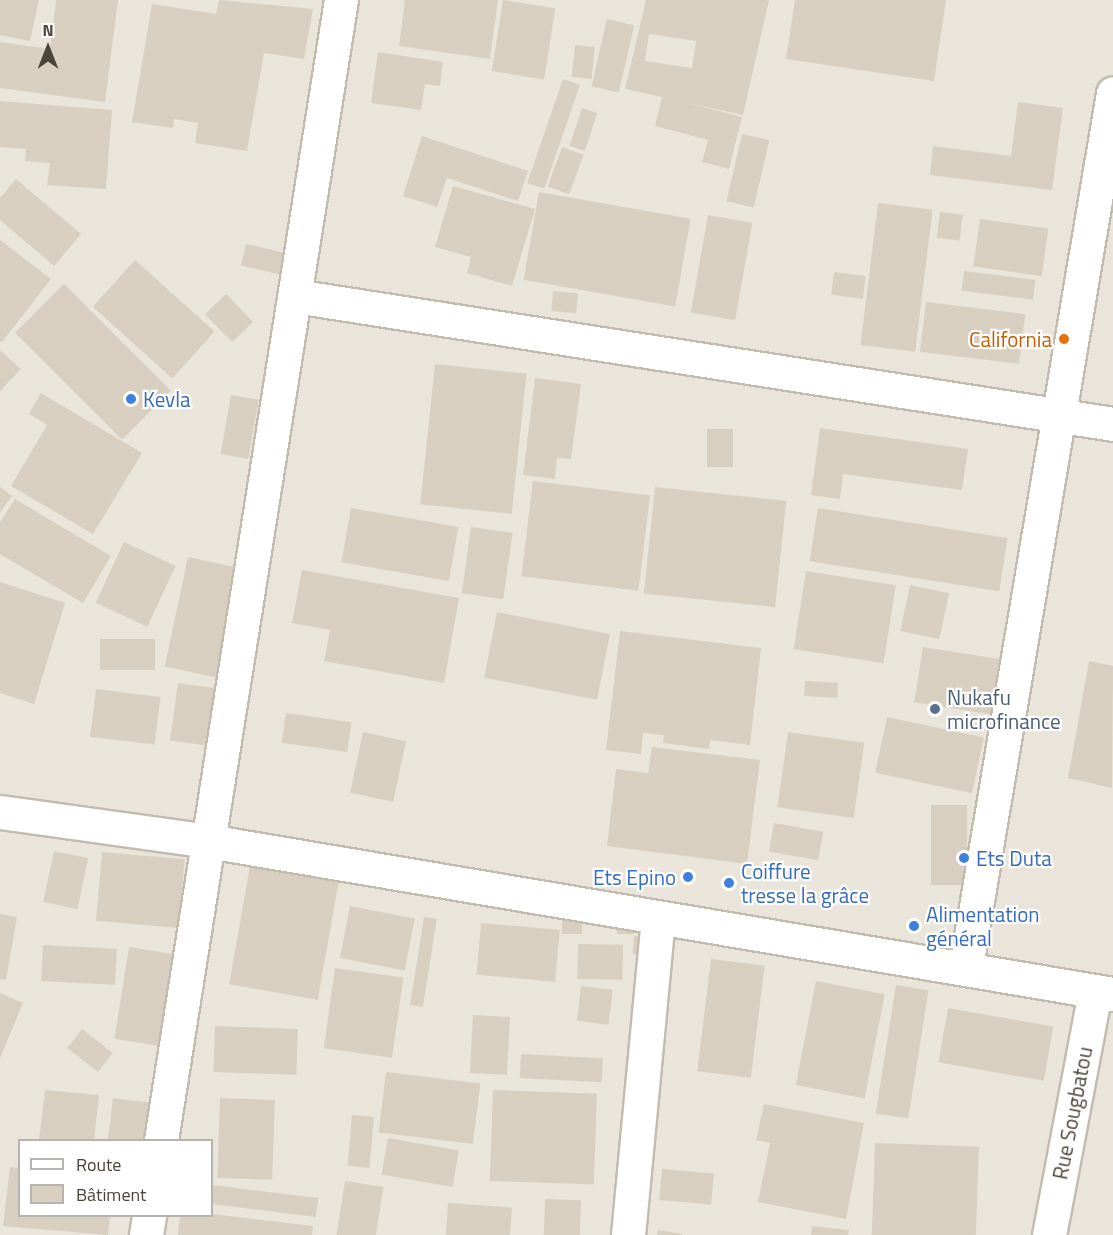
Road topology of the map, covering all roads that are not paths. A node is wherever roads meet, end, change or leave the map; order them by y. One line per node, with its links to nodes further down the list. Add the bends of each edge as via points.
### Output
1 (342, 0): 3 (street)
2 (1113, 93): 4 (street)
3 (296, 296): 4 (street); 7 (street)
4 (1059, 414): 5 (street); 9 (street)
5 (1113, 424)
6 (0, 812): 7 (street)
7 (208, 841): 8 (street); 11 (street)
8 (658, 918): 9 (street); 14 (street)
9 (966, 966): 10 (street)
10 (1104, 993): 15 (street, Rue Sougbatou)
11 (161, 1139)
12 (149, 1217): 13 (street)
13 (146, 1235)
14 (628, 1235)
15 (1049, 1235)

